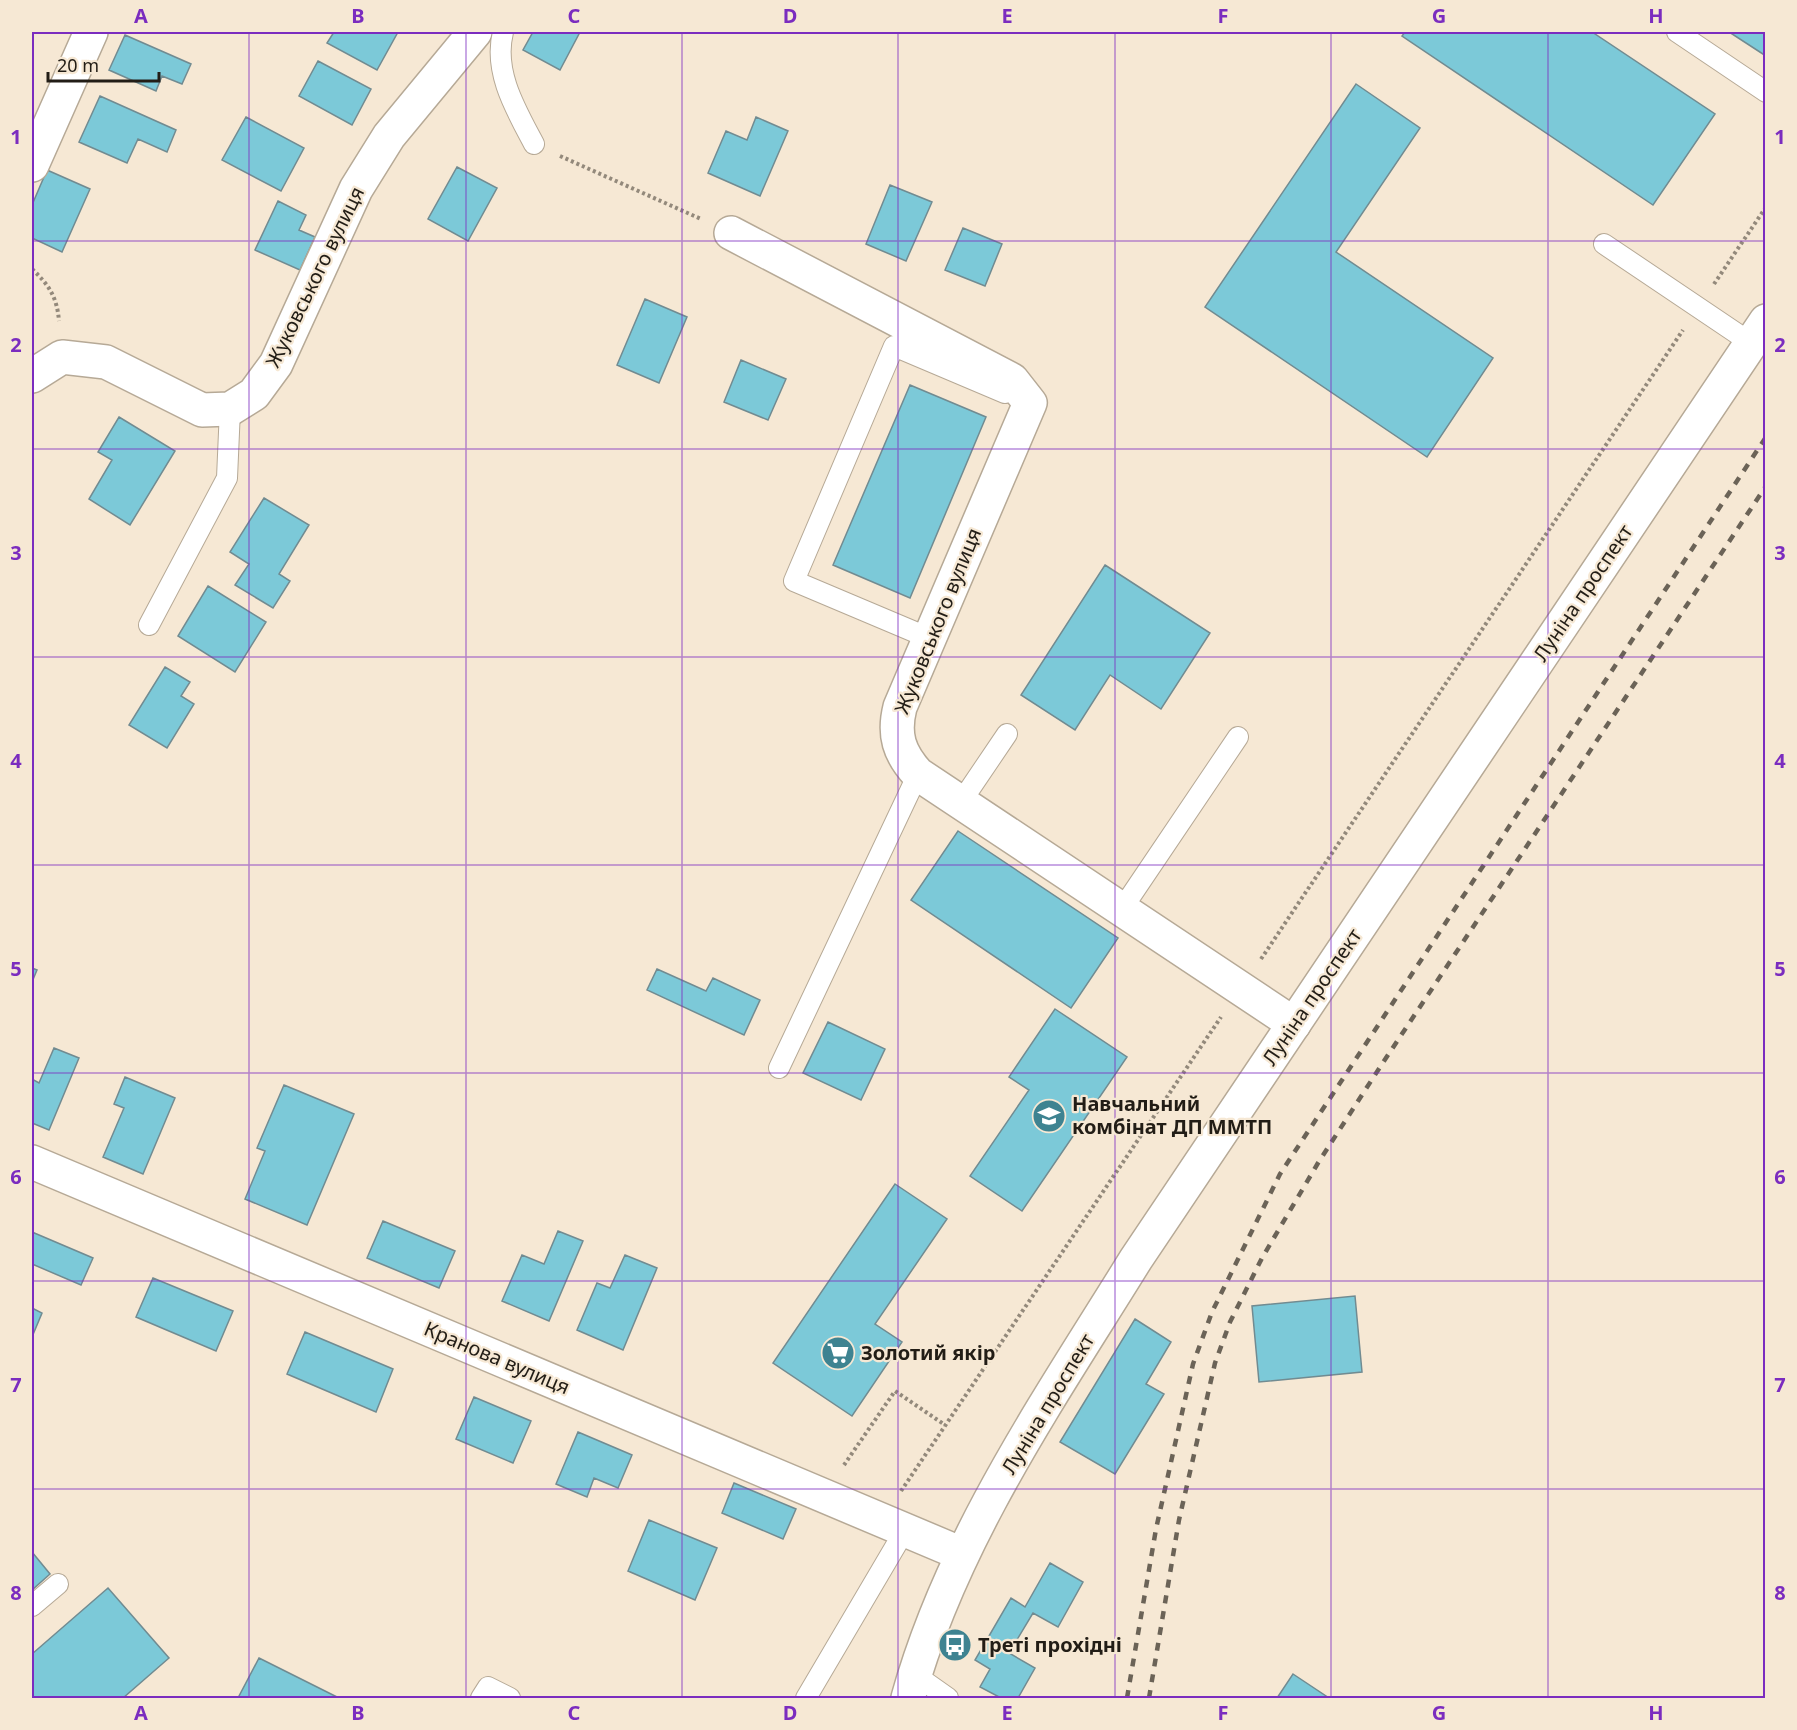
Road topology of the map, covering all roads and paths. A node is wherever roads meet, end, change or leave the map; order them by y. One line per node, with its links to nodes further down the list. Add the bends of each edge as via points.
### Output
1 (91, 32): 7 (street)
2 (475, 32): 17 (street, Жуковського вулиця, via 389,136 356,189 276,364 254,394)
3 (503, 32): 6 (lane, via 500,43 507,94)
4 (1677, 32): 5 (lane)
5 (1766, 92)
6 (534, 144): 9 (path)
7 (32, 165)
8 (1766, 207): 12 (path)
9 (731, 233): 16 (street, via 1011,380)
10 (1604, 244): 12 (lane)
11 (32, 269): 14 (path, via 48,284 57,302)
12 (1698, 308): 13 (lane); 25 (path)
13 (1758, 332): 26 (street, Луніна проспект)
14 (62, 357): 15 (street); 17 (street, via 106,362 202,410)
15 (32, 376)
16 (1030, 403): 19 (street, Жуковського вулиця); 19 (lane, via 894,346 889,356 794,582)
17 (230, 409): 18 (lane, via 227,478)
18 (149, 625)
19 (929, 638): 22 (street, Жуковського вулиця, via 896,725 905,760)
20 (1007, 734): 23 (lane)
21 (1238, 737): 24 (lane)
22 (918, 774): 23 (street, Жуковського вулиця); 27 (lane)
23 (961, 802): 24 (street, Жуковського вулиця)
24 (1122, 909): 25 (street, Жуковського вулиця)
25 (1241, 988): 26 (street, Жуковського вулиця); 29 (path)
26 (1294, 1024): 32 (street, Луніна проспект, via 1136,1259 1046,1405)
27 (778, 1068)
28 (32, 1162): 30 (street, Кранова вулиця)
29 (945, 1425): 30 (path, via 895,1391); 31 (path)
30 (824, 1496): 31 (street, Кранова вулиця)
31 (893, 1525): 32 (street, Кранова вулиця); 38 (lane)
32 (962, 1554): 35 (street, Луніна проспект)
33 (58, 1584): 34 (lane)
34 (32, 1606)
35 (911, 1686): 39 (lane)
36 (481, 1698): 37 (lane, via 488,1687)
37 (510, 1698)
38 (806, 1698)
39 (948, 1698)

